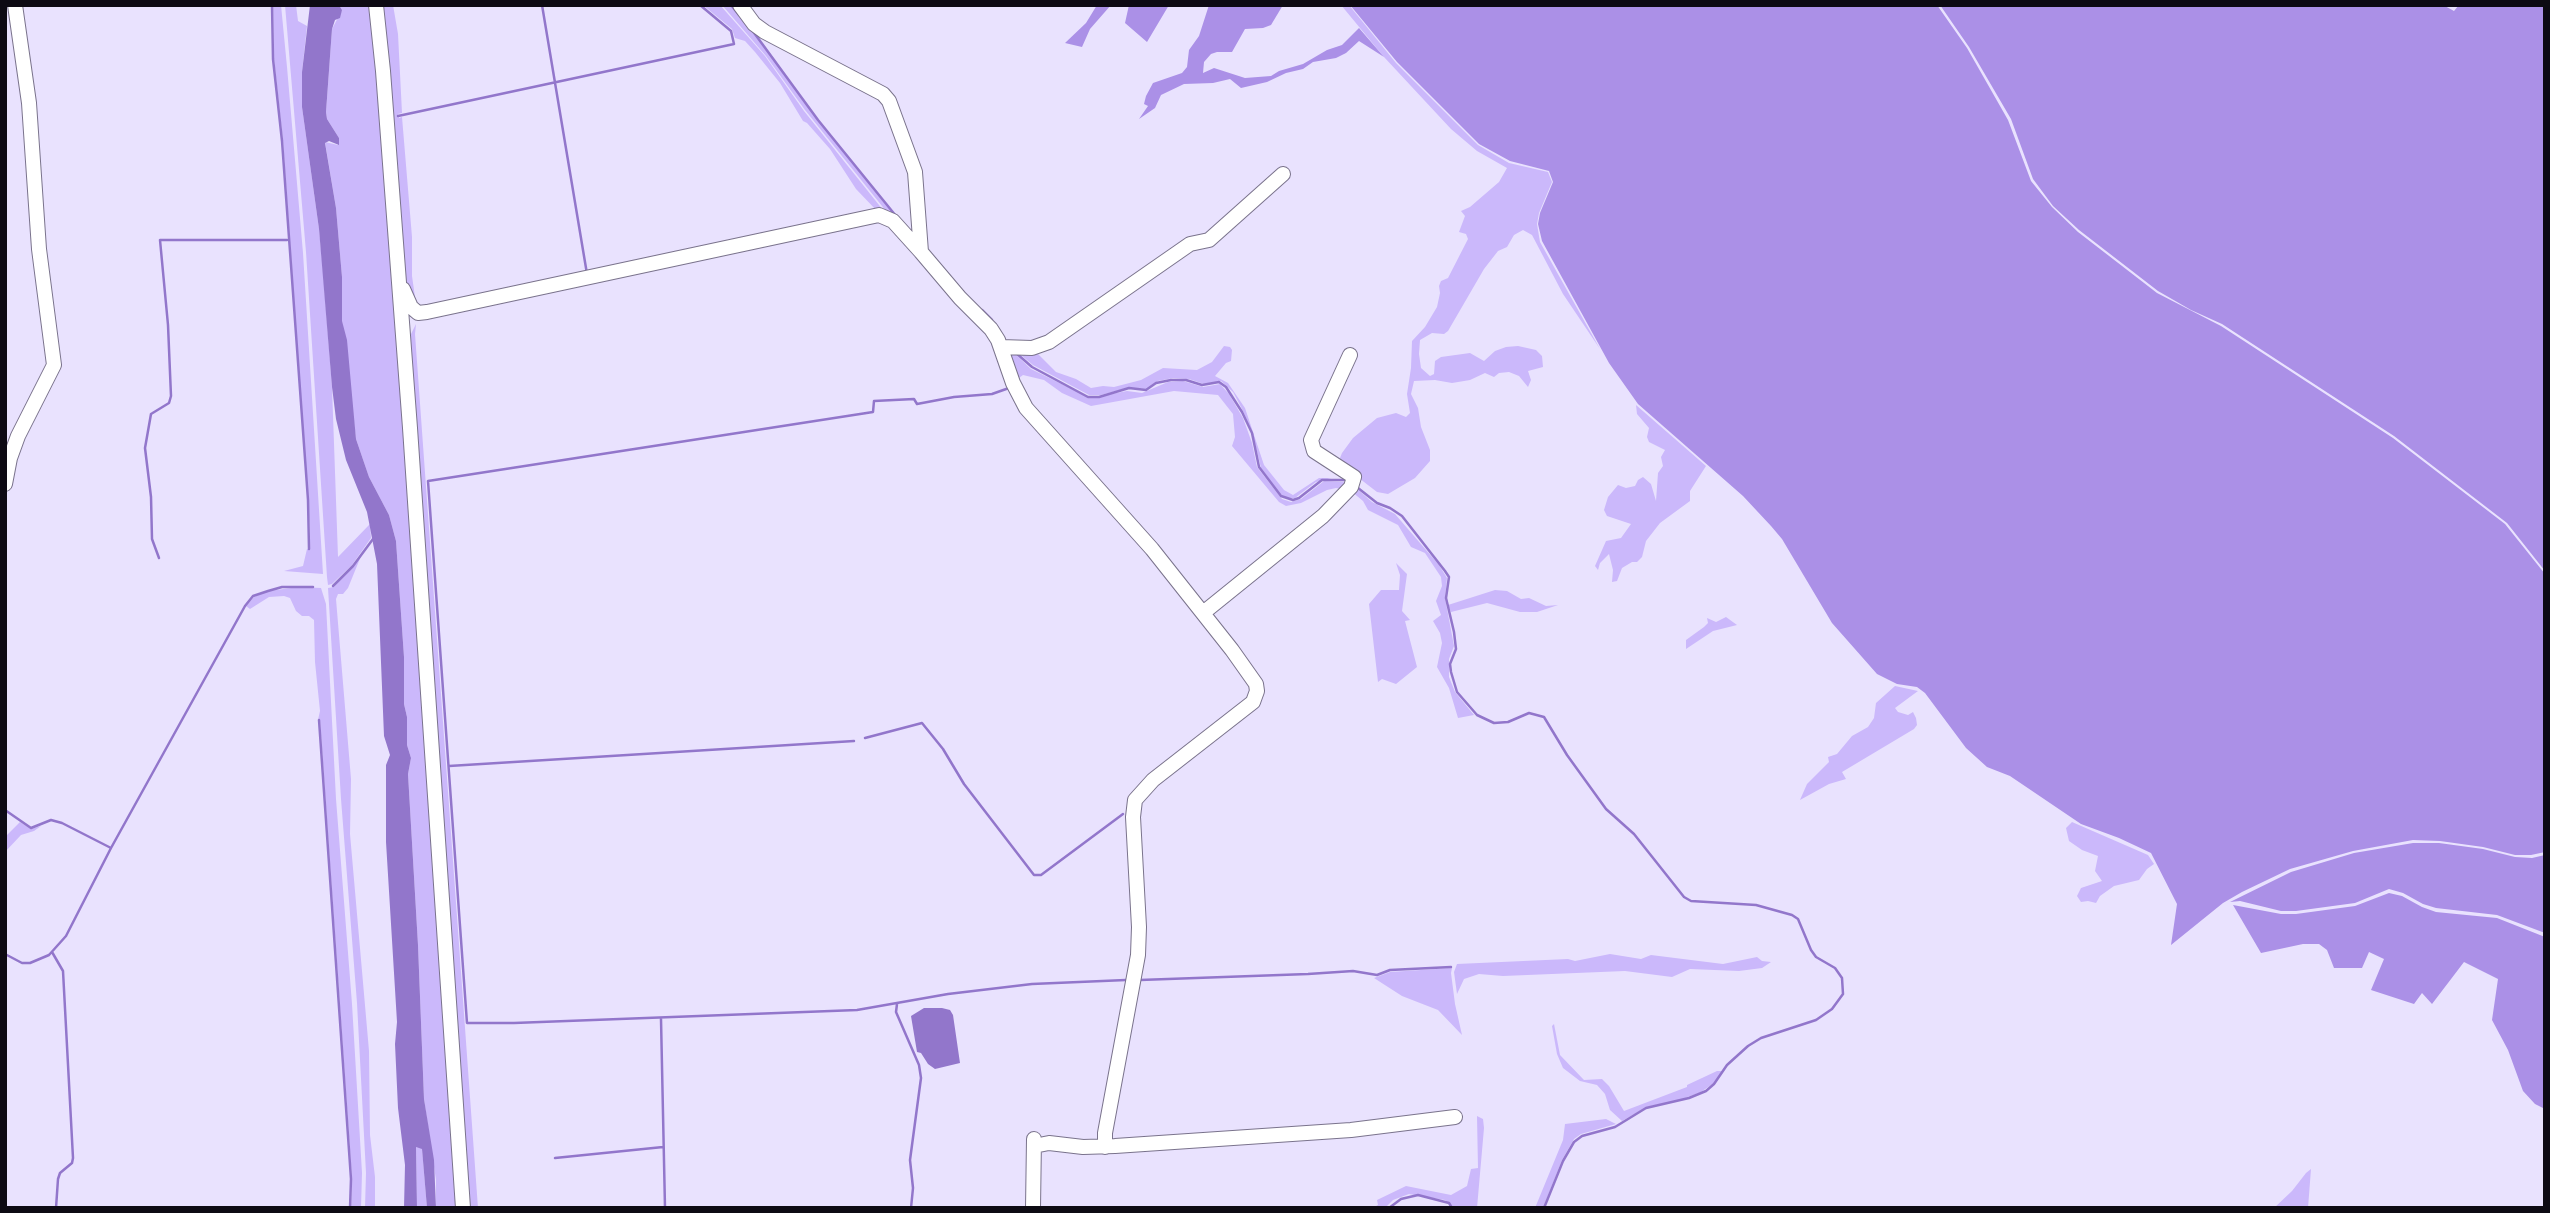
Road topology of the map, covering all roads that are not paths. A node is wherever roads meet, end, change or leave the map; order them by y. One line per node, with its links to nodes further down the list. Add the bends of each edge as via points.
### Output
1 (15, 5): 11 (street, via 54,365 18,436)
2 (376, 5): 6 (street)
3 (740, 5): 5 (street, via 765,32 889,101 915,172)
4 (1283, 174): 9 (street, via 1209,240 1190,244 1049,342 1032,348)
5 (921, 253): 7 (street, via 893,221 879,215); 9 (street, via 991,329)
6 (397, 275): 7 (street); 8 (street)
7 (418, 313): 8 (street)
8 (403, 346): 15 (street)
9 (1001, 347): 12 (street, via 1026,408)
10 (1350, 355): 12 (street, via 1311,446 1354,481 1323,516)
11 (5, 484)
12 (1203, 613): 14 (street, via 1252,676 1257,691 1253,702 1153,780 1135,800 1138,955)
13 (1455, 1117): 14 (street, via 1351,1130)
14 (1105, 1147): 16 (street, via 1034,1142)
15 (463, 1208)
16 (1033, 1208)

